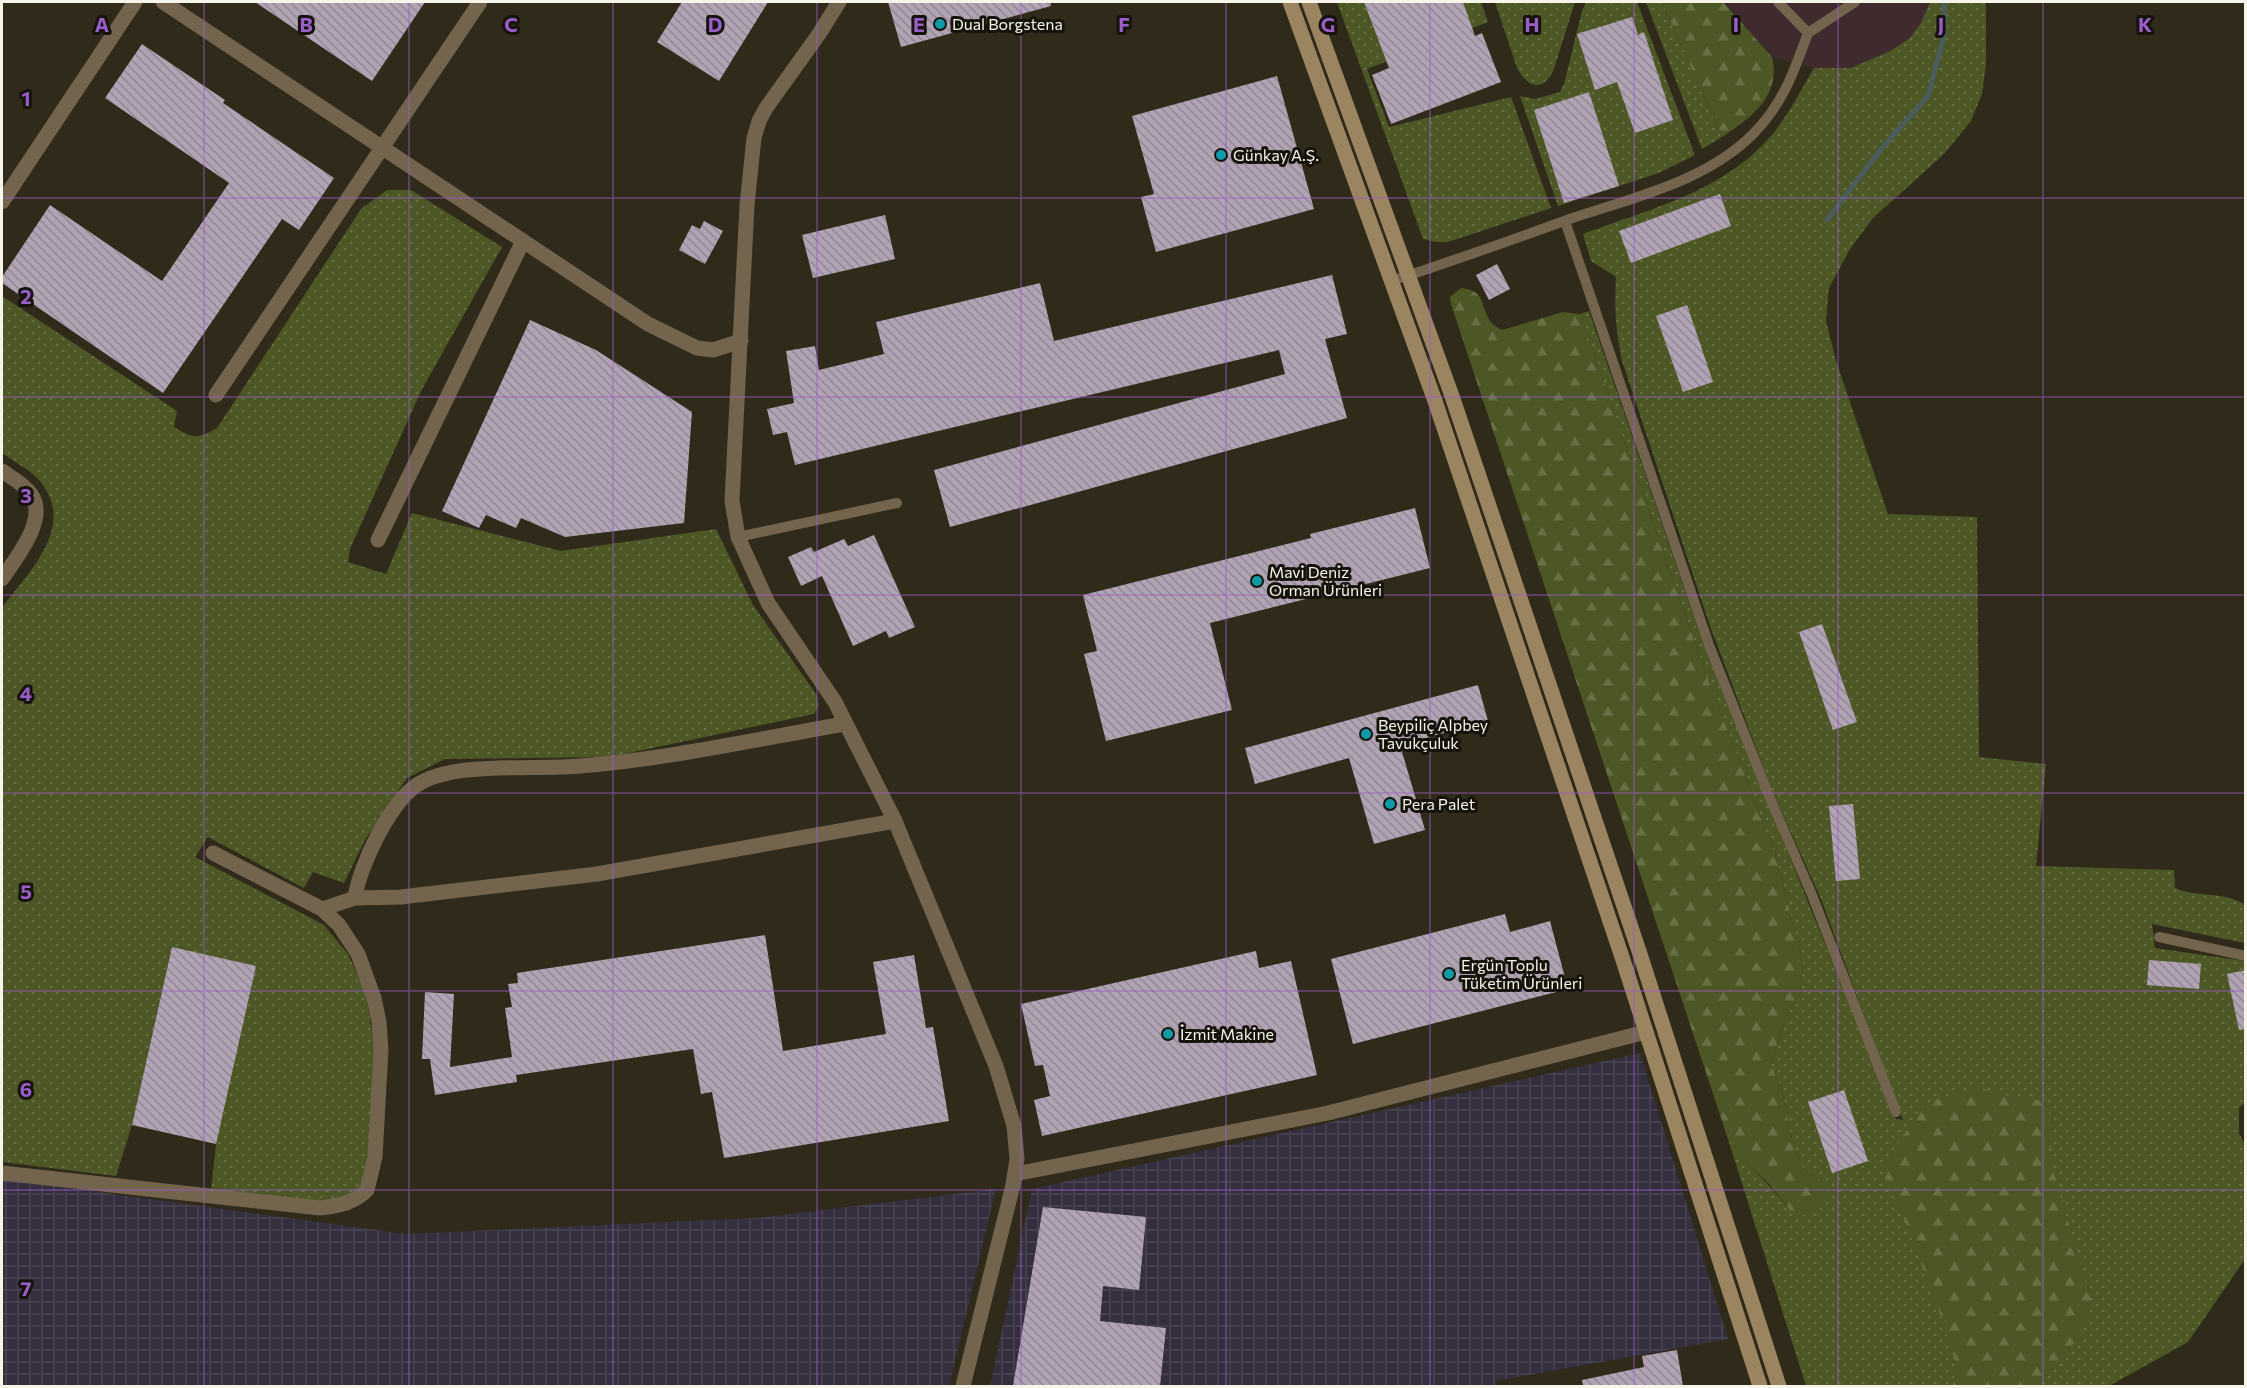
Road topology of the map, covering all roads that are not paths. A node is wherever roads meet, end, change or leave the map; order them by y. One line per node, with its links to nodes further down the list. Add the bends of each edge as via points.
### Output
1 (135, 2): 11 (street)
2 (163, 2): 10 (street)
3 (480, 2): 10 (street)
4 (839, 2): 16 (street, via 759,122 748,194)
5 (1290, 2): 15 (main road)
6 (1309, 2): 14 (main road)
7 (1778, 2): 9 (lane)
8 (1855, 2): 9 (lane)
9 (1808, 33): 12 (lane, via 1784,94 1764,122 1740,145 1680,180)
10 (384, 148): 13 (street); 17 (street)
11 (2, 202)
12 (1564, 221): 14 (lane); 31 (lane, via 1709,645)
13 (523, 241): 16 (street, via 676,339 713,350); 21 (street)
14 (1407, 275): 15 (lane); 36 (main road, via 1452,396 1635,940)
15 (1391, 280): 30 (main road)
16 (741, 341): 20 (street, via 732,501)
17 (216, 395)
18 (2, 471): 22 (street, via 33,496 37,511 33,530)
19 (897, 503): 20 (lane)
20 (738, 537): 23 (street, via 768,603 835,702)
21 (378, 540)
22 (2, 579)
23 (845, 724): 24 (street); 26 (street, via 591,765 454,771 431,777 408,792 392,811 364,865)
24 (895, 821): 26 (street, via 597,874 401,897); 33 (street, via 996,1066 1014,1126)
25 (213, 853): 27 (street)
26 (355, 898): 27 (street)
27 (322, 909): 32 (street, via 339,925 358,954 379,1022 375,1157 368,1190 337,1206 320,1208)
28 (2159, 937): 29 (lane)
29 (2246, 956)
30 (1646, 1032): 33 (street, via 1328,1113); 35 (main road)
31 (1896, 1112)
32 (2, 1173)
33 (1015, 1174): 34 (street)
34 (963, 1386)
35 (1760, 1386)
36 (1779, 1386)

